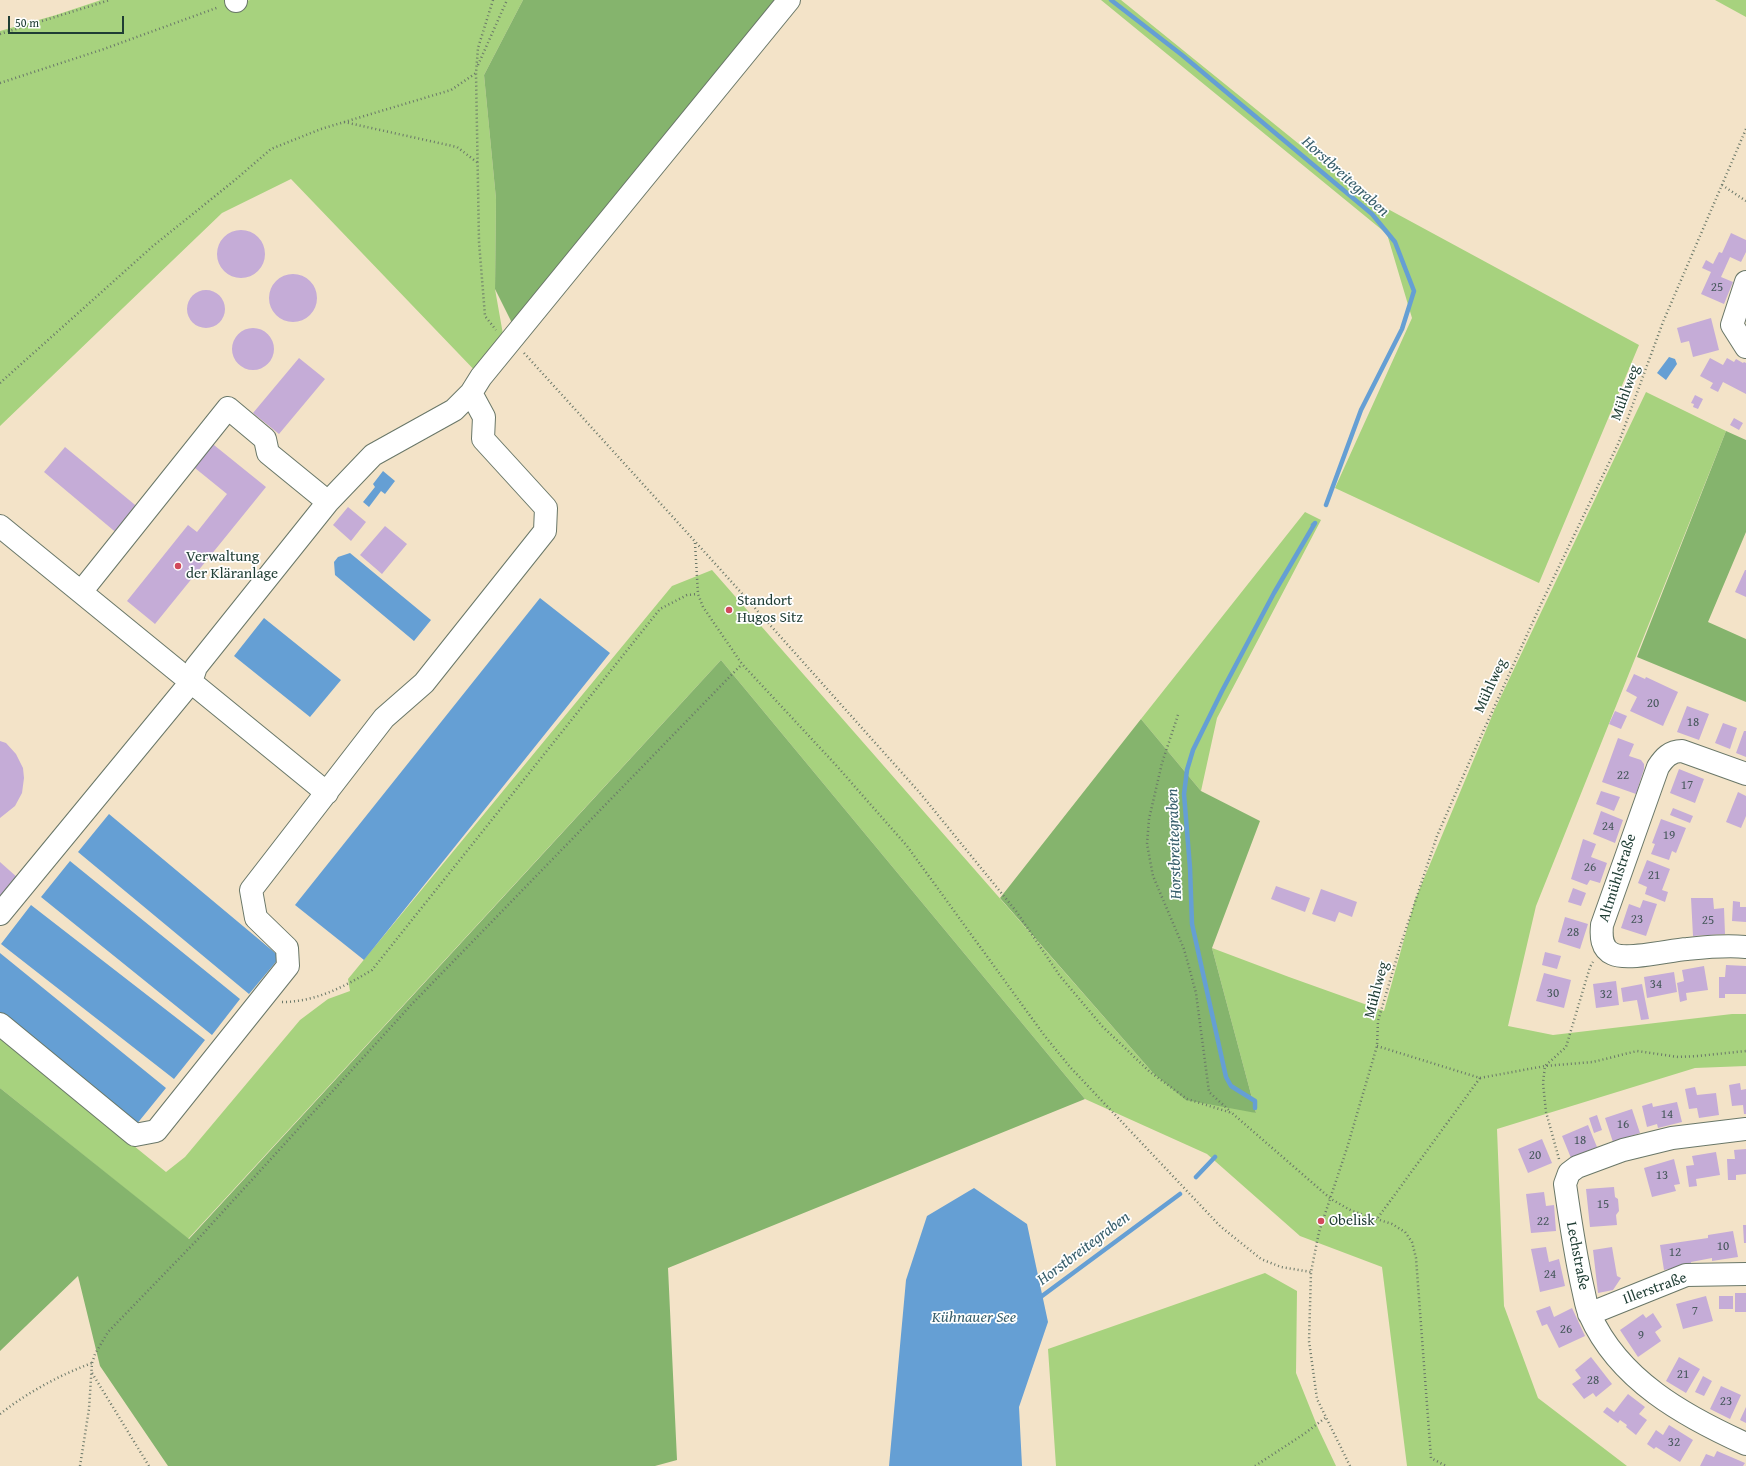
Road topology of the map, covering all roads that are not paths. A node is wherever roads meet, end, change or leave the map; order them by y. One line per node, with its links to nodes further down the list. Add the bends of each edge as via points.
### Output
1 (788, 0): 4 (street)
2 (1746, 282): 3 (street, via 1732,325)
3 (1746, 347)
4 (471, 393): 5 (street, via 454,410 373,454); 10 (street, via 484,417 483,439 546,508 545,532 424,683 384,718)
5 (328, 502): 7 (street, via 268,452 266,439 228,408); 8 (street, via 196,667)
6 (0, 526): 7 (street)
7 (81, 592): 8 (street)
8 (191, 682): 10 (street); 11 (street)
9 (1746, 774): 12 (street, Altmühlstraße, via 1682,751 1675,751 1664,758 1658,767 1628,846 1601,935 1604,947 1612,954 1623,957 1729,945)
10 (327, 793): 13 (street, via 252,890 256,918 287,948 288,966 156,1130 135,1134)
11 (0, 914)
12 (1746, 947)
13 (0, 1024)
14 (1746, 1129): 16 (street, Lechstraße, via 1672,1138 1623,1150 1577,1167 1569,1174 1565,1184 1579,1271)
15 (1746, 1274): 16 (street, Illerstraße, via 1686,1275)
16 (1589, 1314): 17 (street, Lechstraße, via 1614,1356 1637,1380 1707,1427)
17 (1746, 1444)

